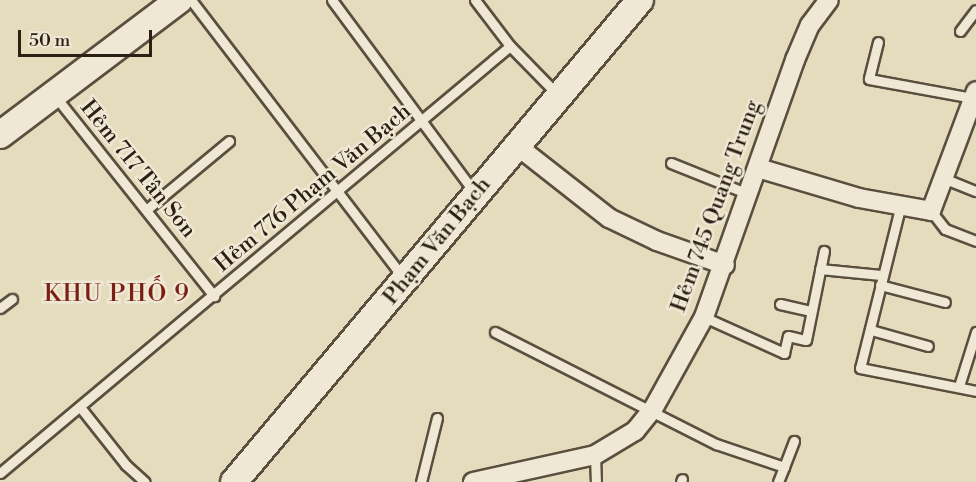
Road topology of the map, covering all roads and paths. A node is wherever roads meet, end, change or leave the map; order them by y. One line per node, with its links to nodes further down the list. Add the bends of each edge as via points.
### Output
1 (179, 0): 11 (street)
2 (191, 0): 22 (lane)
3 (332, 0): 14 (lane)
4 (476, 0): 10 (lane)
5 (829, 0): 19 (street, Hẻm 745 Quang Trung, via 810,25 795,60)
6 (638, 1): 13 (street, Phạm Văn Bạch)
7 (976, 10): 8 (lane)
8 (960, 31)
9 (879, 42): 12 (lane, via 869,79)
10 (510, 46): 13 (lane); 14 (lane, Hẻm 776 Phạm Văn Bạch)
11 (54, 94): 15 (street); 26 (lane, Hẻm 717 Tân Sơn)
12 (974, 95): 20 (street)
13 (559, 96): 17 (street, Phạm Văn Bạch)
14 (420, 123): 22 (lane, Hẻm 776 Phạm Văn Bạch); 23 (lane)
15 (0, 135)
16 (229, 141): 26 (lane)
17 (516, 145): 23 (street, Phạm Văn Bạch); 30 (street, via 609,218 657,241)
18 (671, 163): 24 (lane)
19 (758, 168): 24 (street, Hẻm 745 Quang Trung); 25 (street, via 859,198)
20 (943, 178): 21 (lane); 27 (street)
21 (976, 191)
22 (339, 193): 32 (lane); 34 (lane, Hẻm 776 Phạm Văn Bạch)
23 (475, 193): 32 (street, Phạm Văn Bạch)
24 (746, 193): 30 (street, Hẻm 745 Quang Trung)
25 (901, 204): 27 (street); 33 (lane)
26 (146, 210): 34 (lane, Hẻm 717 Tân Sơn)
27 (931, 210): 28 (lane, via 945,229)
28 (976, 241)
29 (824, 251): 31 (lane)
30 (725, 264): 40 (street, Hẻm 745 Quang Trung)
31 (820, 269): 33 (lane); 39 (lane)
32 (405, 279): 56 (street, Phạm Văn Bạch)
33 (880, 280): 36 (lane); 41 (lane)
34 (214, 296): 47 (lane, Hẻm 776 Phạm Văn Bạch)
35 (12, 299): 38 (lane)
36 (945, 302)
37 (780, 304): 39 (lane)
38 (0, 308)
39 (811, 311): 40 (lane, via 806,340 788,336 784,353)
40 (704, 317): 48 (street, Hẻm 745 Quang Trung)
41 (870, 330): 44 (lane); 45 (lane, via 860,368)
42 (495, 332): 48 (lane)
43 (976, 332): 45 (lane)
44 (928, 346)
45 (959, 386): 46 (lane)
46 (976, 391)
47 (80, 407): 53 (lane, Hẻm 776 Phạm Văn Bạch); 55 (lane, via 126,465)
48 (653, 410): 51 (street, Hẻm 745 Quang Trung, via 635,431); 52 (lane, via 716,444)
49 (437, 418): 57 (lane)
50 (794, 441): 52 (lane)
51 (595, 455): 54 (street, Hẻm 745 Quang Trung); 59 (lane)
52 (784, 467): 60 (lane)
53 (0, 473)
54 (500, 478): 58 (street, Hẻm 745 Quang Trung)
55 (145, 482)
56 (234, 482)
57 (421, 482)
58 (473, 482)
59 (596, 482)
60 (778, 482)

